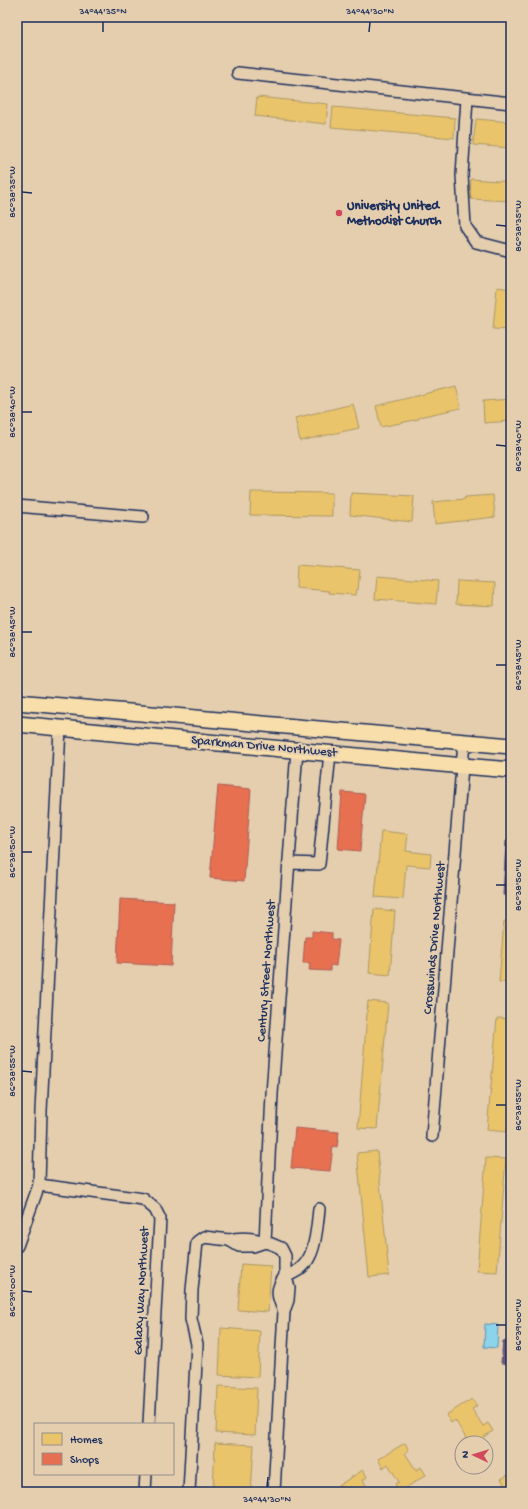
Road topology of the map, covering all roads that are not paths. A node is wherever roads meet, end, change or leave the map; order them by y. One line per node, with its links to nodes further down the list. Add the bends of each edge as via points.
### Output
1 (238, 73): 2 (street)
2 (467, 99): 3 (street); 4 (street, via 462,175 464,226 476,242)
3 (511, 103)
4 (511, 251)
5 (17, 506): 6 (street)
6 (143, 517)
7 (17, 702): 10 (main road, Sparkman Drive Northwest)
8 (17, 724): 9 (main road, Sparkman Drive Northwest)
9 (60, 728): 12 (main road, Sparkman Drive Northwest); 18 (street)
10 (464, 742): 11 (main road, Sparkman Drive Northwest); 14 (street, Crosswinds Drive Northwest)
11 (511, 746)
12 (297, 750): 13 (main road, Sparkman Drive Northwest); 16 (street, Century Street Northwest)
13 (330, 753): 14 (main road, Sparkman Drive Northwest); 16 (street, via 319,864)
14 (463, 766): 15 (main road, Sparkman Drive Northwest); 17 (street, Crosswinds Drive Northwest)
15 (511, 770)
16 (289, 863): 20 (street, Century Street Northwest, via 272,1094)
17 (432, 1136)
18 (39, 1185): 21 (street); 23 (street, Galaxy Way Northwest, via 143,1198 155,1209 160,1219)
19 (319, 1209): 22 (street, via 315,1246 295,1274)
20 (265, 1242): 22 (street, via 281,1248 285,1256); 26 (street, via 247,1247 229,1240 204,1237 197,1242 192,1290 192,1319 197,1344)
21 (17, 1246)
22 (285, 1276): 27 (street, via 289,1287 284,1311)
23 (149, 1423)
24 (146, 1475): 25 (street)
25 (145, 1492)
26 (189, 1492)
27 (274, 1492)

